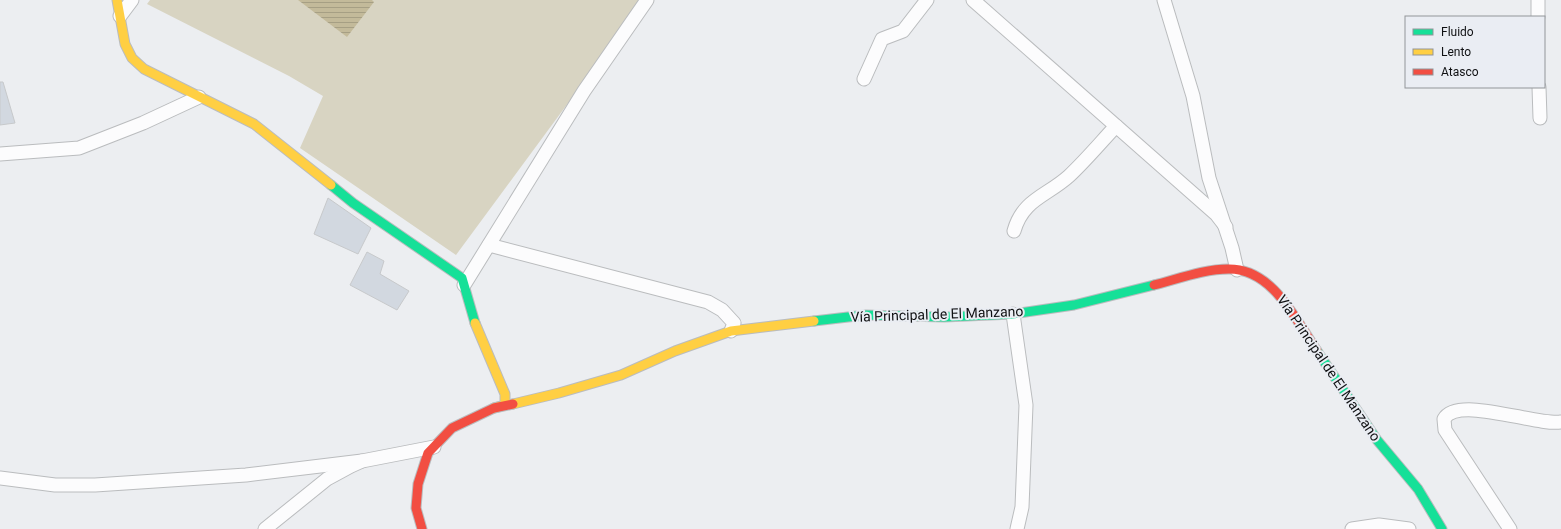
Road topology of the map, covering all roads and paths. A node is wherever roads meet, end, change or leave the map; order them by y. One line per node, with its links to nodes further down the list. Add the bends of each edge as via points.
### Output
1 (117, 0): 8 (main road)
2 (132, 0): 8 (street)
3 (647, 0): 18 (street, via 584,90)
4 (927, 0): 10 (street, via 903,31 882,40)
5 (973, 0): 14 (street)
6 (1164, 0): 16 (street, via 1193,96 1209,178)
7 (1538, 0): 9 (street)
8 (120, 16): 12 (main road, via 125,44 132,58 144,69)
9 (1538, 16)
10 (864, 79)
11 (1539, 88): 13 (street)
12 (199, 97): 15 (street, via 78,148); 20 (main road, via 254,124 353,203 451,269 462,278)
13 (1540, 118)
14 (1116, 126): 16 (street, via 1216,214); 17 (street, via 1069,176 1027,206 1018,218)
15 (0, 154)
16 (1226, 227): 19 (street)
17 (1014, 231)
18 (489, 245): 20 (street); 22 (street, via 708,302 722,310 734,323)
19 (1237, 270): 21 (main road, Vía Principal de El Manzano, via 1207,272 1074,305); 33 (main road, Vía Principal de El Manzano, via 1250,272 1276,291 1377,440 1418,489)
20 (464, 285): 23 (main road, via 472,317 506,394 505,405)
21 (1013, 314): 22 (main road, Vía Principal de El Manzano, via 944,317 865,315); 30 (street, via 1026,405 1022,507)
22 (730, 331): 23 (main road, Vía Principal de El Manzano, via 675,351 621,375)
23 (494, 408): 25 (main road, Vía Principal de El Manzano, via 452,428)
24 (1561, 422): 34 (street, via 1469,409 1449,413 1444,419 1445,430)
25 (434, 447): 26 (street); 29 (main road, Vía Principal de El Manzano, via 428,453 418,484 416,508)
26 (362, 461): 27 (street, via 246,475 95,485 55,485); 28 (street, via 327,479)
27 (0, 478)
28 (265, 529)
29 (422, 529)
30 (1017, 529)
31 (1352, 529): 32 (street, via 1380,525)
32 (1409, 529)
33 (1442, 529)
34 (1510, 529)

